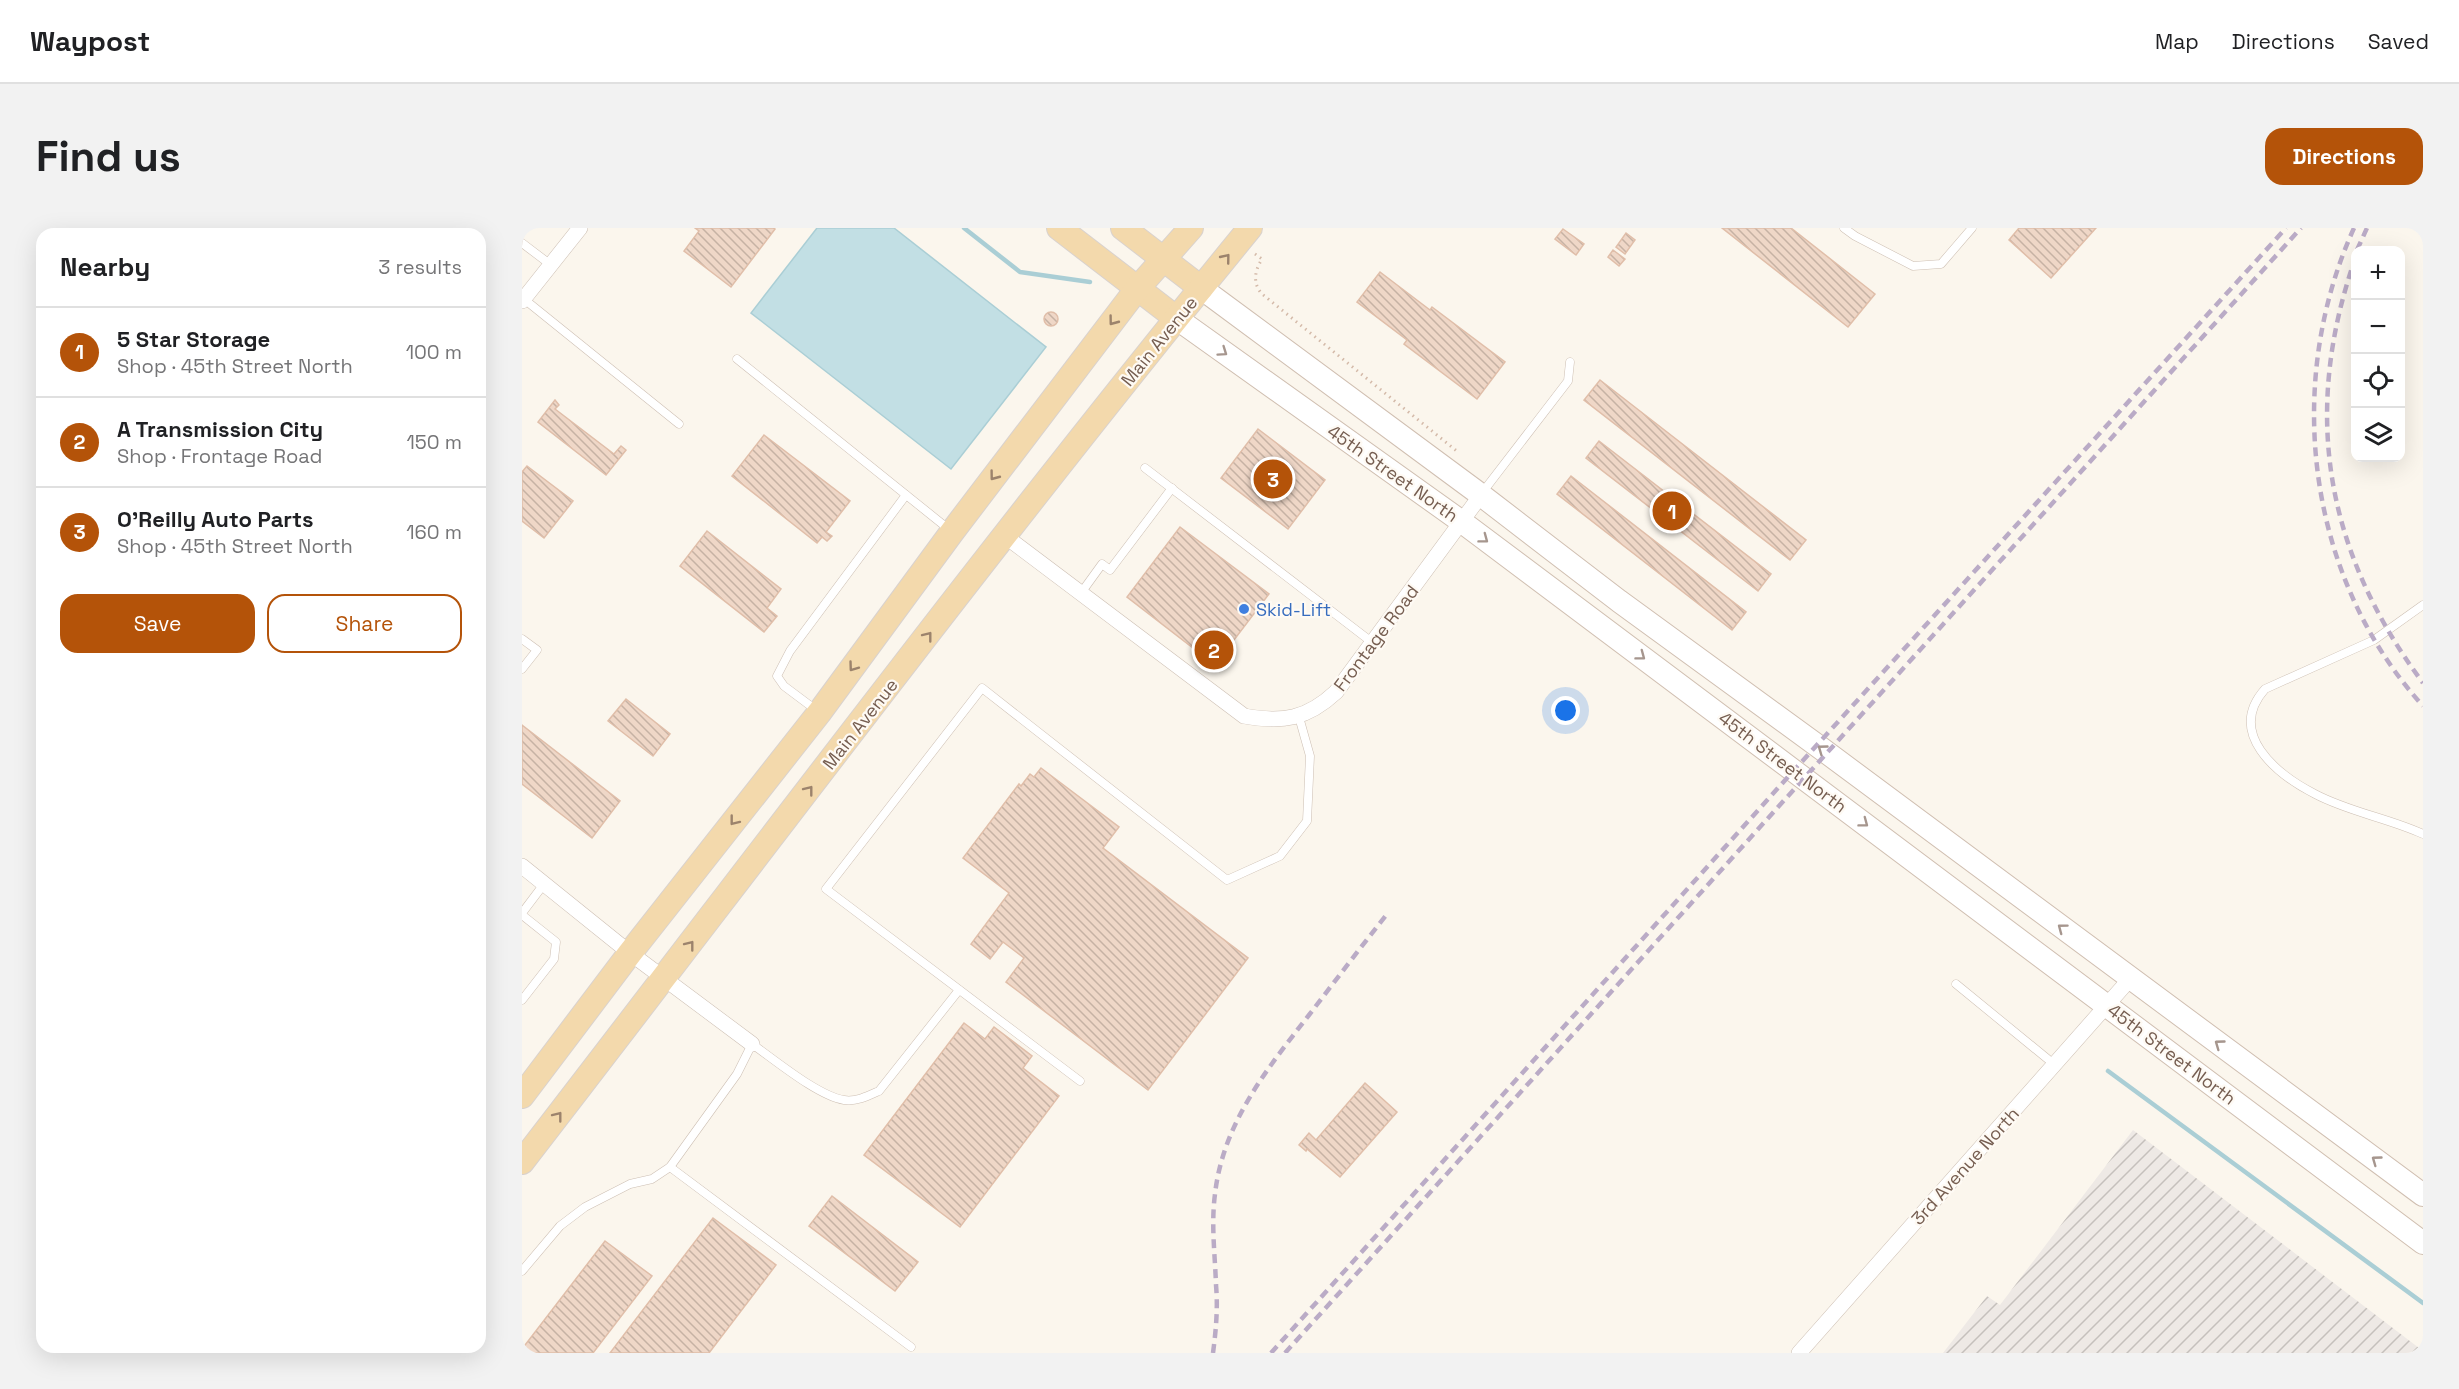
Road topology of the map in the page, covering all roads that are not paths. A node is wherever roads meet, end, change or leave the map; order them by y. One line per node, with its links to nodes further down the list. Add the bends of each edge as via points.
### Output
1 (580, 228): 10 (street)
2 (1059, 228): 12 (main road, 45th Street North)
3 (1123, 228): 9 (main road)
4 (1191, 228): 9 (main road)
5 (1250, 228): 11 (main road, Main Avenue, one-way to 5)
6 (1844, 228): 7 (lane, via 1913,266 1941,264)
7 (1972, 228)
8 (522, 243): 10 (lane)
9 (1163, 260): 11 (main road); 12 (main road)
10 (551, 265): 13 (street)
11 (1201, 288): 14 (main road, Main Avenue); 21 (main road, 45th Street North)
12 (1137, 289): 14 (main road, 45th Street North); 23 (main road, one-way to 23)
13 (523, 300): 17 (lane)
14 (1176, 318): 22 (main road, 45th Street North, one-way to 22); 24 (main road, Main Avenue)
15 (737, 359): 20 (lane)
16 (1570, 362): 21 (lane, via 1568,381)
17 (680, 424)
18 (1145, 468): 19 (lane)
19 (1172, 488): 25 (lane, via 1110,570 1102,564); 28 (lane)
20 (906, 495): 23 (lane); 30 (lane, via 790,651 777,676)
21 (1481, 495): 22 (street, Frontage Road); 38 (main road, 45th Street North, one-way to 21, via 1618,602)
22 (1462, 522): 28 (street, Frontage Road); 42 (main road, 45th Street North, one-way to 42)
23 (952, 532): 30 (main road, one-way to 30)
24 (1005, 536): 25 (street, Frontage Road); 37 (main road, Main Avenue, one-way to 24)
25 (1081, 593): 31 (street, Frontage Road, via 1244,716 1268,720)
26 (2423, 605): 32 (lane, via 2374,640 2265,689 2257,699 2250,725 2261,751 2295,782 2317,795)
27 (522, 639): 29 (lane, via 537,651)
28 (1374, 643): 31 (street, Frontage Road, via 1336,692)
29 (522, 669)
30 (819, 713): 36 (main road, one-way to 36)
31 (1299, 717): 40 (lane, via 1310,756 1307,820 1280,856 1227,880 982,687 826,889)
32 (2423, 834)
33 (522, 866): 34 (street)
34 (544, 884): 35 (lane); 36 (street)
35 (522, 914): 41 (lane, via 556,942 554,959)
36 (630, 953): 37 (street); 46 (main road)
37 (664, 978): 43 (street); 47 (main road, Main Avenue, one-way to 37)
38 (2130, 979): 42 (street, 3rd Avenue North); 49 (main road, 45th Street North, one-way to 38)
39 (1956, 984): 44 (lane)
40 (959, 990): 43 (lane, via 879,1091 862,1098 845,1101 829,1095); 45 (lane)
41 (522, 1000)
42 (2107, 1005): 44 (street, 3rd Avenue North); 50 (main road, 45th Street North)
43 (752, 1044): 48 (lane, via 737,1074)
44 (2055, 1065): 53 (street, 3rd Avenue North)
45 (1080, 1081)
46 (522, 1096)
47 (522, 1162)
48 (670, 1167): 51 (lane, via 652,1179 630,1184 585,1207 560,1226); 52 (lane)
49 (2423, 1195)
50 (2423, 1243)
51 (522, 1271)
52 (911, 1347)
53 (1799, 1353)

